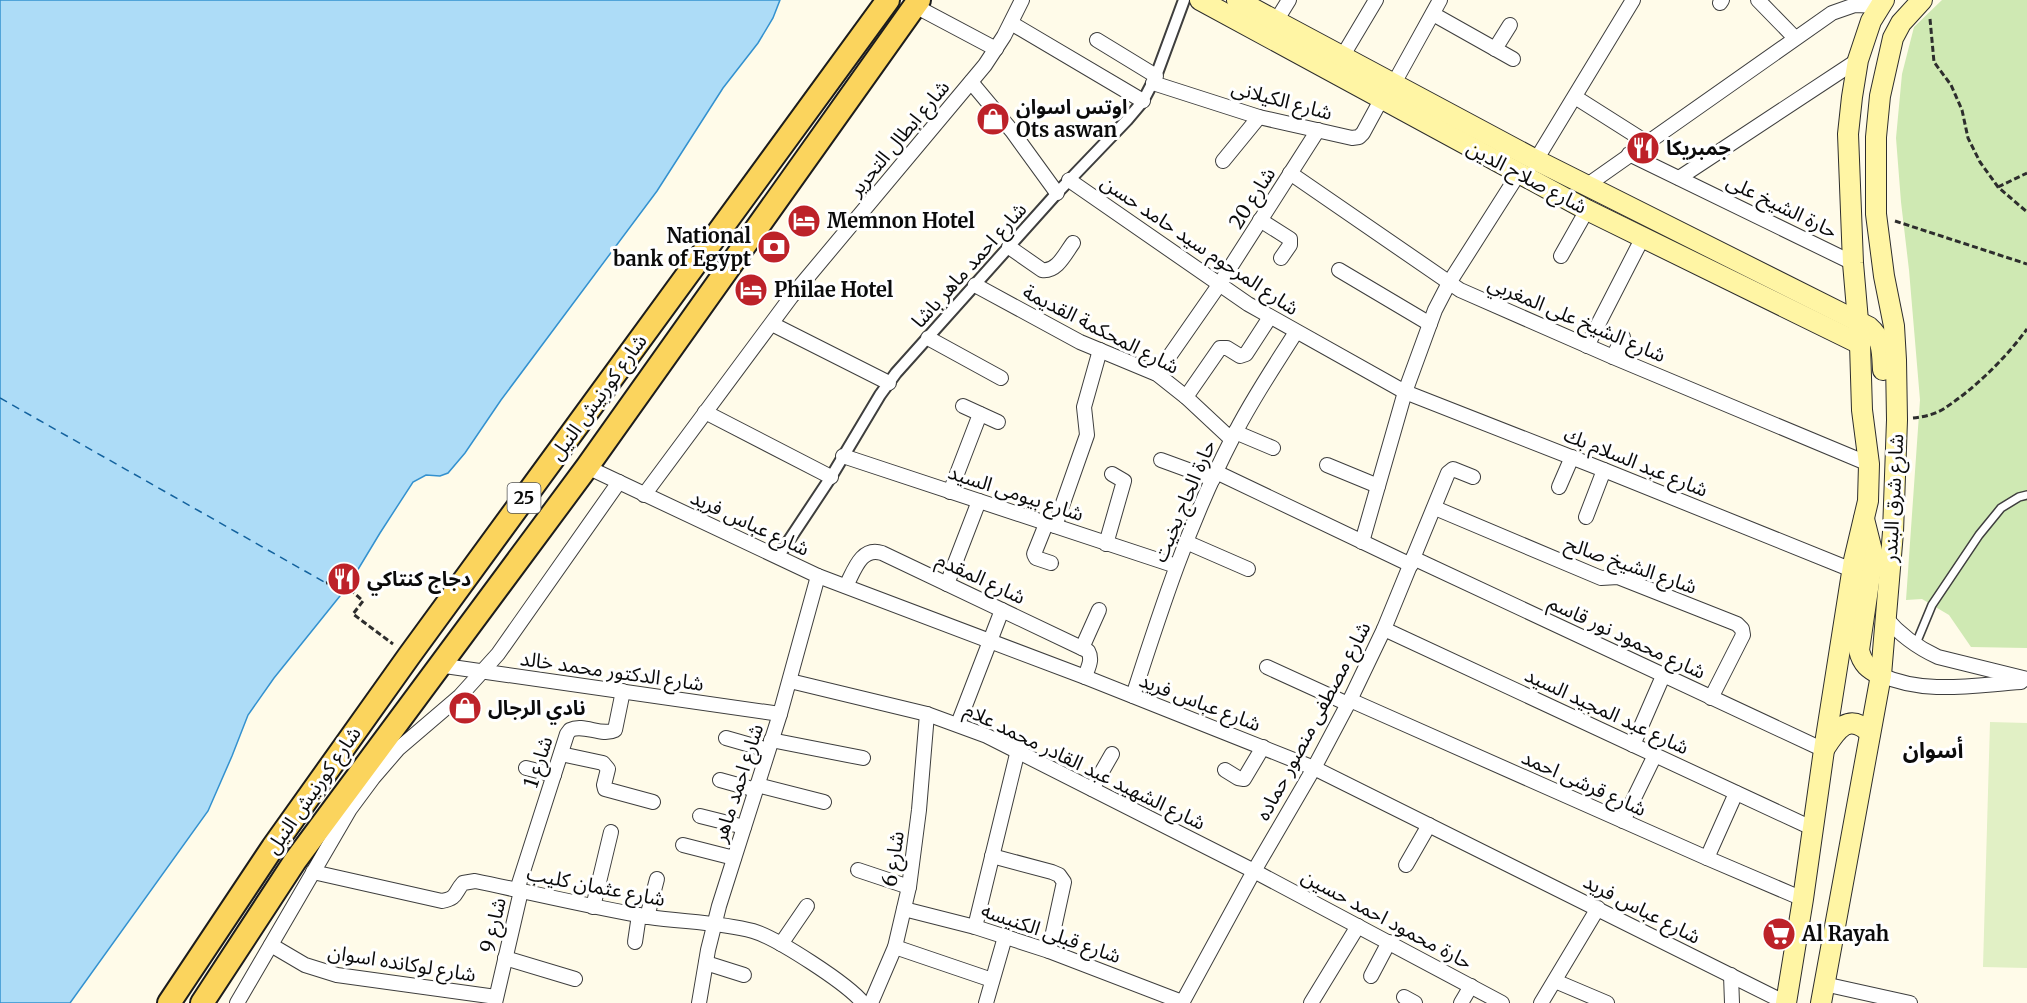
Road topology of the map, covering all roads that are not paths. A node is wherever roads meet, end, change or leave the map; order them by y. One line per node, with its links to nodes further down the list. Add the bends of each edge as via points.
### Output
1 (888, 0): 202 (main road, شارع كورنيش النيل / 25, via 403,664 267,855)
2 (1022, 0): 17 (street, شارع ابطال التحرير)
3 (1184, 0): 26 (street, شارع احمد ماهر باشا)
4 (1200, 0): 28 (main road, شارع صلاح الدين)
5 (1237, 0): 16 (main road, شارع صلاح الدين)
6 (1289, 0): 16 (street)
7 (1376, 0): 23 (street)
8 (1633, 0): 29 (street)
9 (1758, 0): 19 (street)
10 (1824, 0): 15 (street)
11 (917, 3): 21 (street); 83 (main road, شارع كورنيش النيل / 25)
12 (1882, 3): 15 (street, via 1855,5); 25 (main road, شارع شرق البندر, via 1871,21)
13 (1434, 5): 22 (street); 28 (street)
14 (1925, 5): 77 (main road, شارع شرق البندر, via 1912,9 1893,39 1880,96 1876,137 1876,214 1894,326)
15 (1832, 13): 19 (street)
16 (1276, 21): 23 (main road, شارع صلاح الدين)
17 (1011, 23): 21 (street, شارع ابطال التحرير); 30 (street)
18 (1510, 25): 22 (street)
19 (1795, 38): 33 (street)
20 (1097, 40): 26 (street, شارع الكيلانى)
21 (996, 49): 27 (street, شارع ابطال التحرير)
22 (1495, 49): 24 (street)
23 (1342, 57): 28 (main road, شارع صلاح الدين)
24 (1513, 59)
25 (1858, 60): 39 (street); 50 (main road, شارع شرق البندر, via 1848,134)
26 (1155, 80): 30 (street, شارع احمد ماهر باشا); 31 (street, شارع الكيلانى)
27 (971, 82): 42 (street); 57 (street, شارع ابطال التحرير)
28 (1387, 92): 32 (street, شارع الكيلانى, via 1359,137); 35 (main road, شارع صلاح الدين); 38 (main road, شارع صلاح الدين)
29 (1575, 97): 33 (street); 35 (street)
30 (1143, 101): 40 (street, شارع احمد ماهر باشا)
31 (1259, 117): 32 (street, شارع الكيلانى); 36 (street)
32 (1317, 130): 37 (street, شارع 20)
33 (1646, 142): 34 (street)
34 (1629, 154): 39 (street, حارة الشيخ على); 41 (street)
35 (1536, 160): 41 (main road, شارع صلاح الدين)
36 (1223, 161)
37 (1290, 173): 44 (street, شارع 20); 52 (street, شارع الشيخ على المغربي)
38 (1520, 173): 43 (main road, شارع صلاح الدين); 52 (street)
39 (1679, 178): 50 (street, حارة الشيخ على)
40 (1069, 180): 42 (street, شارع احمد ماهر باشا); 54 (street, شارع المرحوم سيد حامد حسن)
41 (1586, 186): 56 (main road, شارع صلاح الدين)
42 (1057, 193): 47 (street, شارع احمد ماهر باشا)
43 (1587, 210): 45 (main road, شارع صلاح الدين); 48 (street)
44 (1260, 220): 49 (street, via 1290,239); 54 (street, شارع 20)
45 (1643, 237): 62 (main road, شارع صلاح الدين); 63 (street)
46 (1073, 243): 47 (street, via 1054,269 1047,271)
47 (1009, 247): 53 (street, شارع احمد ماهر باشا)
48 (1561, 256)
49 (1281, 258)
50 (1853, 262): 56 (main road, شارع شرق البندر)
51 (1339, 270): 58 (street)
52 (1449, 283): 58 (street); 63 (street, شارع الشيخ على المغربي)
53 (975, 285): 60 (street, شارع احمد ماهر باشا); 64 (street, شارع المحكمة القديمة)
54 (1219, 285): 55 (street, شارع المرحوم سيد حامد حسن); 66 (street, شارع 20)
55 (1270, 317): 59 (street, شارع المرحوم سيد حامد حسن); 70 (street, via 1246,354 1240,356 1220,348)
56 (1858, 321): 62 (main road, شارع شرق البندر); 77 (main road, شارع صلاح الدين, via 1880,339 1885,420)
57 (771, 324): 68 (street); 72 (street, شارع ابطال التحرير)
58 (1430, 324): 69 (street)
59 (1296, 332): 69 (street, شارع المرحوم سيد حامد حسن); 75 (street, حارة الحاج بخيت)
60 (928, 338): 67 (street); 68 (street, شارع احمد ماهر باشا)
61 (1623, 338): 65 (street)
62 (1860, 344): 81 (main road, شارع شرق البندر)
63 (1587, 346): 65 (street, شارع الشيخ على المغربي)
64 (1100, 350): 66 (street, شارع المحكمة القديمة); 99 (street, via 1084,407 1087,435)
65 (1613, 357): 81 (street, شارع الشيخ على المغربي)
66 (1157, 374): 70 (street, شارع المحكمة القديمة)
67 (1001, 378)
68 (889, 383): 78 (street, شارع احمد ماهر باشا)
69 (1405, 392): 79 (street, شارع عبد السلام بك); 90 (street)
70 (1186, 397): 75 (street, شارع المحكمة القديمة)
71 (963, 406): 73 (street)
72 (705, 412): 87 (street); 93 (street, شارع ابطال التحرير)
73 (980, 414): 74 (street); 92 (street)
74 (998, 423)
75 (1233, 435): 76 (street, شارع المحكمة القديمة); 86 (street, حارة الحاج بخيت)
76 (1273, 448)
77 (1897, 450): 114 (main road, شارع شرق البندر)
78 (843, 456): 87 (street, شارع احمد ماهر باشا); 92 (street, شارع بيومى السيد)
79 (1572, 457): 84 (street, شارع عبد السلام بك); 91 (street)
80 (1161, 460): 86 (street, شارع محمود نور قاسم)
81 (1869, 464): 98 (main road, شارع شرق البندر)
82 (1327, 465): 90 (street)
83 (587, 467): 89 (street, شارع عباس فريد); 119 (main road, شارع كورنيش النيل / 25)
84 (1605, 470): 97 (street); 108 (street, شارع عبد السلام بك)
85 (1112, 474): 102 (street, via 1124,481)
86 (1214, 475): 100 (street, حارة الحاج بخيت); 101 (street, شارع محمود نور قاسم)
87 (831, 477): 103 (street, شارع احمد ماهر باشا)
88 (1473, 477): 96 (street, شارع مصطفى منصور حماده, via 1450,470)
89 (619, 482): 93 (street, شارع عباس فريد); 121 (street)
90 (1378, 486): 101 (street)
91 (1559, 487)
92 (950, 492): 95 (street, شارع بيومى السيد)
93 (644, 495): 103 (street, شارع عباس فريد)
94 (2027, 495): 117 (lane, via 2001,508 1979,535 1932,605)
95 (979, 501): 99 (street, شارع بيومى السيد); 110 (street)
96 (1435, 508): 104 (street, شارع مصطفى منصور حماده); 129 (street, شارع الشيخ صالح, via 1601,578 1618,578 1737,624 1743,635)
97 (1586, 517)
98 (1864, 519): 108 (main road, شارع شرق البندر); 122 (main road, via 1873,555 1859,650 1868,668)
99 (1050, 525): 102 (street, شارع بيومى السيد); 105 (street, via 1034,554)
100 (1186, 542): 106 (street, حارة الحاج بخيت); 107 (street)
101 (1362, 542): 104 (street, شارع محمود نور قاسم)
102 (1106, 544): 106 (street, شارع بيومى السيد)
103 (778, 557): 109 (street, شارع عباس فريد)
104 (1412, 562): 115 (street, شارع مصطفى منصور حماده); 123 (street, شارع محمود نور قاسم)
105 (1051, 563)
106 (1176, 566): 128 (street, حارة الحاج بخيت)
107 (1248, 569)
108 (1852, 570): 140 (main road, شارع شرق البندر)
109 (818, 576): 111 (street, شارع عباس فريد); 126 (street, شارع احمد ماهر)
110 (947, 584): 111 (street, شارع المقدم, via 876,551 864,555); 112 (street, شارع المقدم)
111 (846, 586): 116 (street, شارع عباس فريد)
112 (1002, 610): 116 (street); 118 (street, شارع المقدم)
113 (1099, 610): 118 (street)
114 (1885, 617): 117 (street); 122 (main road, شارع شرق البندر)
115 (1384, 629): 130 (street, شارع مصطفى منصور حماده); 137 (street, شارع عبد المجيد السيد)
116 (990, 641): 124 (street, شارع عباس فريد); 133 (street)
117 (1916, 646): 125 (street, via 1938,657)
118 (1083, 648): 124 (street, via 1090,656)
119 (438, 665): 121 (street, شارع الدكتور محمد خالد); 203 (main road, شارع كورنيش النيل / 25, via 295,861)
120 (1267, 668): 130 (street, شارع قرشى احمد)
121 (482, 673): 127 (street, شارع الدكتور محمد خالد); 168 (street, via 398,749 373,778)
122 (1881, 675): 125 (street, via 1924,687); 134 (main road, شارع شرق البندر)
123 (1663, 676): 129 (street, شارع محمود نور قاسم); 137 (street)
124 (1085, 677): 128 (street, شارع عباس فريد)
125 (2027, 680)
126 (790, 681): 131 (street, شارع احمد ماهر); 132 (street, شارع الشهيد عبد القادر محمد علام)
127 (623, 691): 131 (street, شارع الدكتور محمد خالد); 141 (street, شارع 1, via 615,730 608,733 574,728 567,734)
128 (1133, 696): 138 (street, شارع عباس فريد)
129 (1711, 698): 140 (street, شارع محمود نور قاسم)
130 (1349, 702): 146 (street, شارع مصطفى منصور حماده); 156 (street, شارع قرشى احمد)
131 (780, 714): 136 (street, شارع احمد ماهر)
132 (927, 714): 133 (street, شارع الشهيد عبد القادر محمد علام); 170 (street, شارع 6)
133 (957, 724): 139 (street, شارع الشهيد عبد القادر محمد علام)
134 (1870, 733): 140 (main road, via 1856,723 1847,724 1839,728); 197 (main road, شارع شرق البندر)
135 (726, 738): 136 (street)
136 (770, 745): 144 (street); 150 (street, شارع احمد ماهر)
137 (1633, 745): 143 (street, شارع عبد المجيد السيد)
138 (1263, 747): 146 (street, شارع عباس فريد); 147 (street, via 1244,779)
139 (1018, 750): 151 (street, شارع الشهيد عبد القادر محمد علام); 162 (street)
140 (1824, 750): 159 (main road, شارع شرق البندر)
141 (561, 754): 148 (street, شارع 1); 153 (street, via 603,763 608,769 605,789)
142 (1112, 754): 151 (street)
143 (1655, 755): 152 (street, شارع عبد المجيد السيد); 156 (street)
144 (863, 758)
145 (526, 768): 148 (street)
146 (1314, 768): 157 (street, شارع عباس فريد); 167 (street, شارع مصطفى منصور حماده)
147 (1225, 770)
148 (554, 775): 171 (street, شارع 1)
149 (720, 780): 150 (street)
150 (757, 787): 154 (street); 158 (street, شارع احمد ماهر)
151 (1092, 789): 167 (street, شارع الشهيد عبد القادر محمد علام)
152 (1736, 793): 159 (street, شارع عبد المجيد السيد); 164 (street)
153 (653, 802)
154 (824, 802)
155 (700, 816): 158 (street)
156 (1623, 821): 164 (street, شارع قرشى احمد)
157 (1429, 825): 165 (street); 175 (street, شارع عباس فريد)
158 (744, 827): 163 (street, شارع احمد ماهر)
159 (1814, 829): 172 (main road, شارع شرق البندر)
160 (611, 832): 174 (street)
161 (682, 845): 163 (street)
162 (992, 856): 180 (street); 187 (street, via 1052,872 1064,882)
163 (735, 858): 178 (street, شارع احمد ماهر)
164 (1707, 858): 172 (street, شارع قرشى احمد)
165 (1406, 865)
166 (858, 870): 170 (street)
167 (1254, 871): 179 (street, حارة محمود احمد حسين); 200 (street, شارع مصطفى منصور حماده)
168 (313, 872): 171 (street, شارع عثمان كليب, via 442,901 450,900 469,881); 185 (street)
169 (657, 879): 177 (street)
170 (909, 888): 176 (street, شارع 6)
171 (518, 890): 174 (street, شارع عثمان كليب); 188 (street, شارع 9)
172 (1803, 899): 214 (main road, شارع شرق البندر)
173 (807, 906): 184 (street)
174 (593, 907): 177 (street, شارع عثمان كليب)
175 (1598, 908): 191 (street, شارع عباس فريد); 195 (street)
176 (904, 909): 180 (street, شارع قبلى الكنيسه); 186 (street, شارع 6)
177 (643, 916): 178 (street, شارع عثمان كليب); 182 (street)
178 (714, 925): 184 (street, شارع عثمان كليب, via 754,931); 189 (street, شارع احمد ماهر)
179 (1358, 926): 183 (street, حارة محمود احمد حسين); 209 (street)
180 (975, 927): 181 (street, شارع قبلى الكنيسه)
181 (1005, 937): 187 (street, شارع قبلى الكنيسه); 194 (street)
182 (634, 942)
183 (1389, 942): 192 (street); 196 (street, حارة محمود احمد حسين)
184 (781, 944): 206 (street, شارع عثمان كليب)
185 (271, 945): 198 (street, شارع لوكانده اسوان, via 305,965 337,975); 204 (street)
186 (895, 947): 194 (street); 207 (street, شارع 6)
187 (1049, 951): 200 (street, شارع قبلى الكنيسه)
188 (505, 958): 193 (street); 199 (street, شارع 9)
189 (706, 963): 190 (street); 205 (street, شارع احمد ماهر)
190 (744, 975)
191 (1731, 975): 213 (street); 214 (street, شارع عباس فريد)
192 (1371, 976)
193 (575, 979)
194 (992, 980): 208 (street)
195 (1556, 981): 201 (street); 212 (street)
196 (1471, 986): 210 (street); 211 (street, حارة محمود احمد حسين)
197 (1822, 994): 215 (street)
198 (442, 997): 199 (street, شارع لوكانده اسوان)
199 (496, 1000)
200 (1182, 1002)
201 (1603, 1002)
202 (169, 1003)
203 (202, 1003)
204 (237, 1003)
205 (699, 1003)
206 (863, 1003)
207 (871, 1003)
208 (986, 1003)
209 (1311, 1003)
210 (1461, 1003)
211 (1502, 1003)
212 (1541, 1003)
213 (1732, 1003)
214 (1786, 1003)
215 (1910, 1003)

